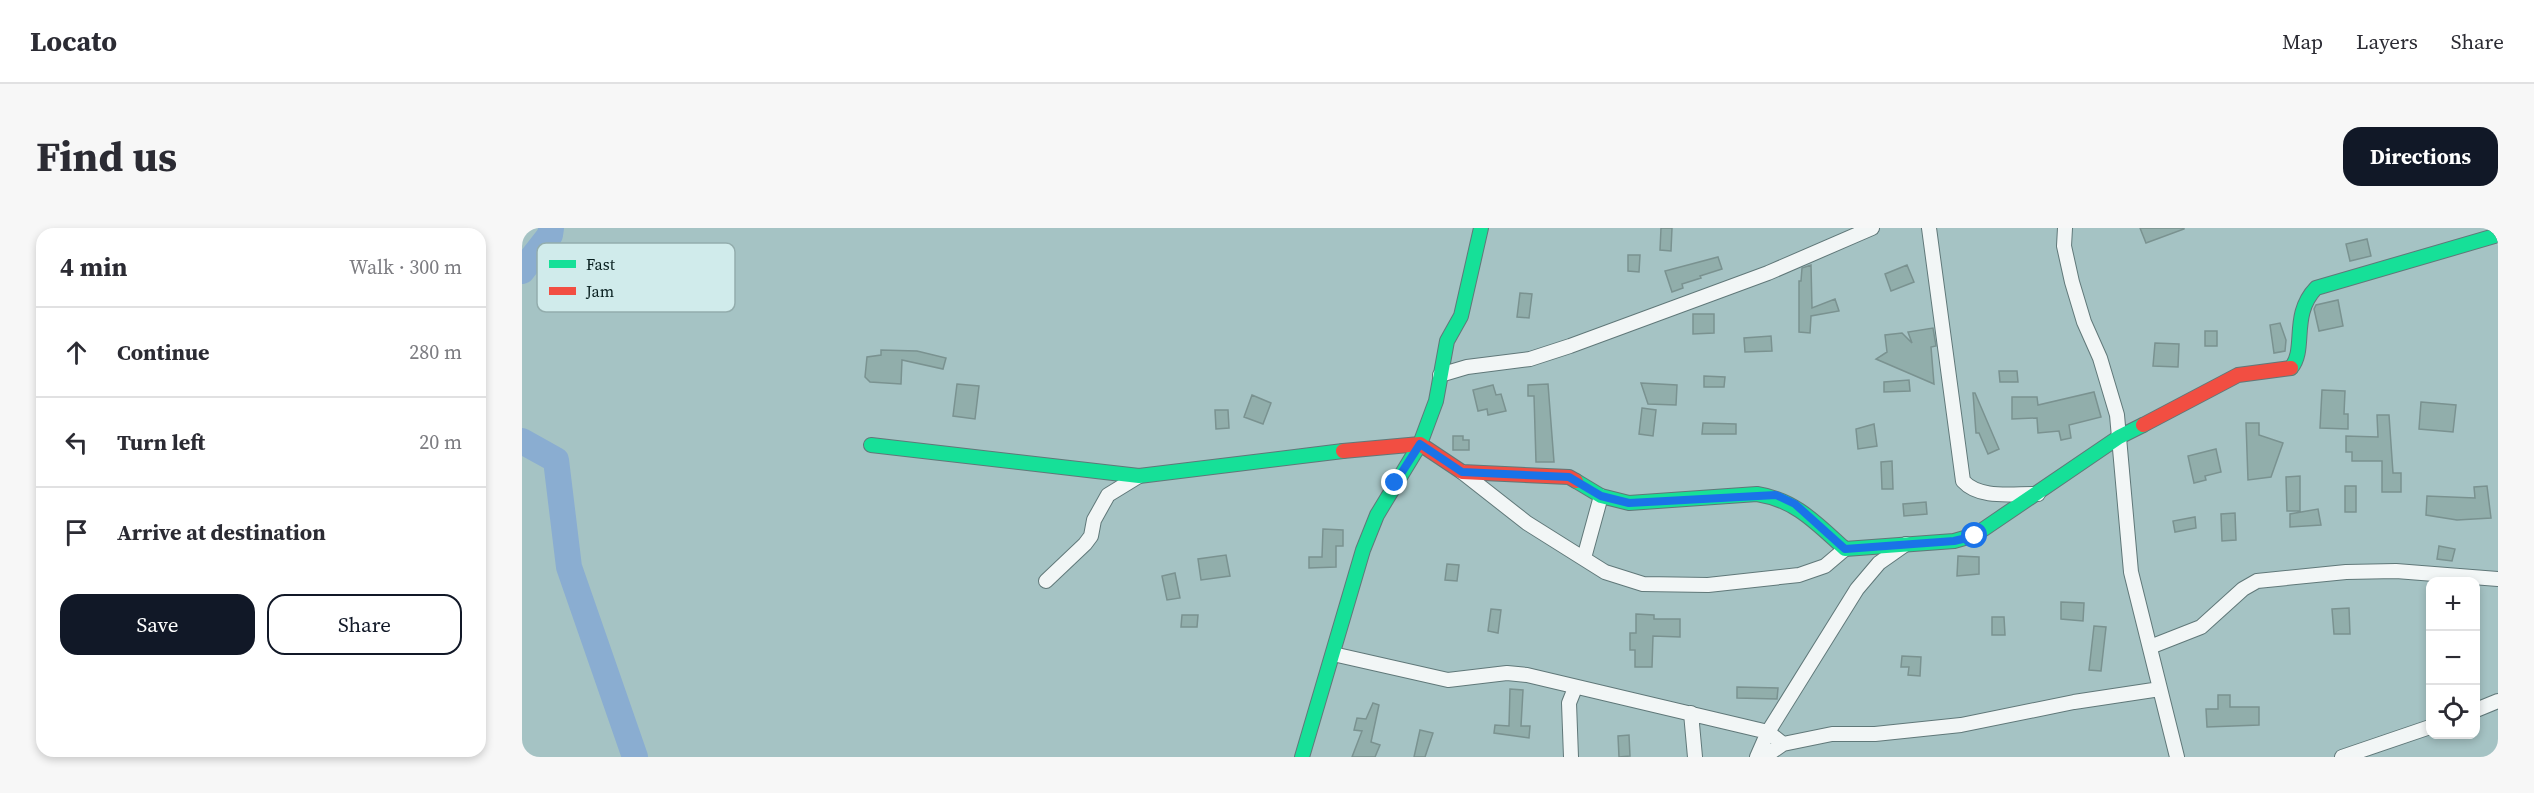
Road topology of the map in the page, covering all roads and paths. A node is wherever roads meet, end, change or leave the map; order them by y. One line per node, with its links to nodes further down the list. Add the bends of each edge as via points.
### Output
1 (1481, 228): 6 (street, via 1461,316 1447,341)
2 (1872, 228): 6 (street, via 1768,273 1570,346 1530,359)
3 (1929, 228): 12 (street, via 1964,481 1981,492)
4 (2065, 228): 7 (street, via 2064,246 2072,282 2100,358 2117,415)
5 (2498, 235): 7 (street, via 2316,288 2300,308 2293,367 2238,375)
6 (1440, 375): 8 (street, via 1436,401)
7 (2119, 437): 12 (street); 19 (street, via 2131,572)
8 (1420, 444): 10 (street); 11 (street); 20 (street, via 1377,515)
9 (871, 445): 11 (street)
10 (1462, 472): 13 (street, via 1569,477); 16 (street, via 1527,523)
11 (1139, 476): 18 (street, via 1108,495 1094,520 1091,536)
12 (2040, 494): 14 (street, via 1975,536)
13 (1601, 496): 15 (street, via 1629,503 1776,495 1795,504); 16 (street)
14 (1908, 543): 15 (street); 27 (street, via 1879,563 1857,589)
15 (1845, 549): 16 (street, via 1825,566 1799,575 1708,585 1643,584 1605,572)
16 (1584, 558)
17 (2498, 579): 19 (street, via 2396,571 2257,582 2243,589 2201,627)
18 (1046, 581)
19 (2150, 647): 22 (street)
20 (1333, 654): 21 (street, via 1448,680 1507,673); 30 (street)
21 (1575, 688): 25 (street); 31 (street, via 1569,703)
22 (2160, 689): 28 (street, via 1961,724 1832,735); 29 (street)
23 (2498, 701): 24 (street)
24 (2480, 708)
25 (1691, 713): 27 (street); 32 (street)
26 (2426, 728): 35 (street)
27 (1768, 732): 28 (street); 33 (street)
28 (1783, 744): 34 (street)
29 (2180, 756)
30 (1302, 757)
31 (1571, 757)
32 (1695, 757)
33 (1757, 757)
34 (1764, 757)
35 (2342, 757)

